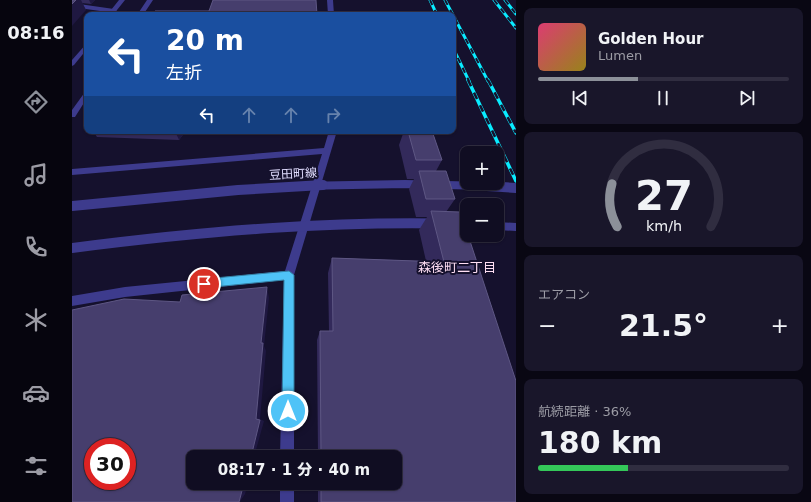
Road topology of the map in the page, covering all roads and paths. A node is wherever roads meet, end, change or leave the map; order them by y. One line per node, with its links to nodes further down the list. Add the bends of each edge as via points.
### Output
1 (122, 0): 6 (street)
2 (150, 0): 7 (street)
3 (330, 0): 8 (street)
4 (72, 5): 5 (street)
5 (107, 12)
6 (113, 12)
7 (142, 12)
8 (330, 12)
9 (84, 49): 10 (street)
10 (72, 64)
11 (84, 97): 12 (street)
12 (72, 115)
13 (332, 134): 14 (street)
14 (326, 151): 15 (street); 22 (street)
15 (72, 172)
16 (516, 188): 17 (street, 豆田町線, bridge, via 432,184 321,185 196,192)
17 (72, 206)
18 (460, 224): 21 (street, bridge, via 317,223 192,233)
19 (504, 226): 20 (street)
20 (516, 227)
21 (72, 248)
22 (289, 275): 23 (street, via 125,292); 24 (street)
23 (72, 301)
24 (288, 450)
25 (287, 490): 26 (street)
26 (287, 502)

